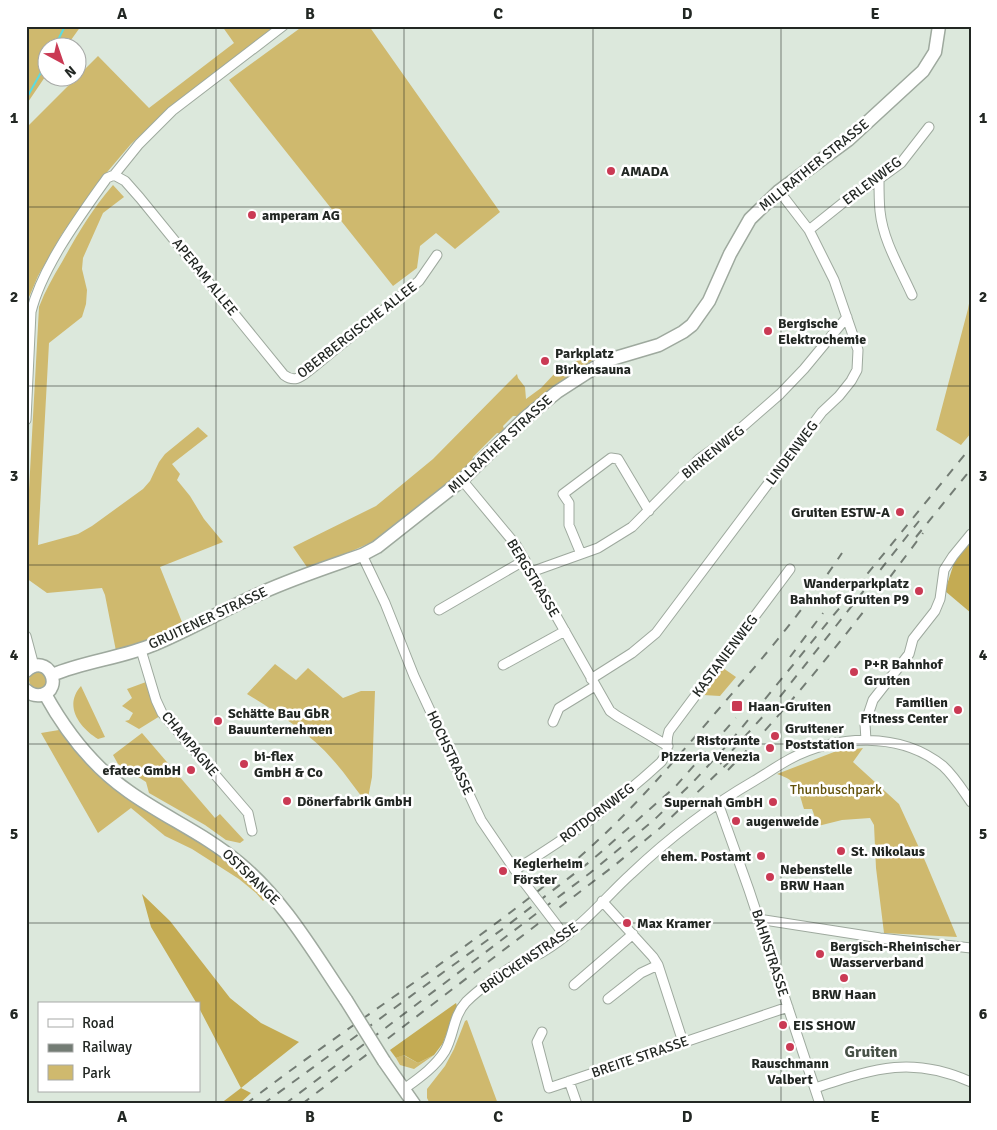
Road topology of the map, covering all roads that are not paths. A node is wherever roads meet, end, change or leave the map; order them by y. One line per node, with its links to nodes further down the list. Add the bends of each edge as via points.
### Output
1 (283, 26): 4 (street, via 172,111)
2 (939, 26): 6 (main road, MILLRATHER STRASSE, via 935,52 923,71 848,140)
3 (929, 127): 5 (street, ERLENWEG, via 900,163)
4 (114, 175): 11 (street, APERAM ALLEE, via 125,181 140,198 284,375); 12 (street, via 108,178 75,223 34,297)
5 (879, 180): 7 (street, ERLENWEG); 9 (street, via 884,230)
6 (779, 191): 7 (street, LINDENWEG); 13 (main road, MILLRATHER STRASSE, via 757,211 740,234 709,301 692,325 668,341 605,361 576,379 525,418)
7 (809, 230): 10 (street, LINDENWEG, via 834,280)
8 (437, 255): 11 (street, OBERBERGISCHE ALLEE, via 419,281)
9 (912, 295)
10 (847, 317): 14 (street, BIRKENWEG, via 780,394 700,459); 28 (street, LINDENWEG, via 858,350 857,370 851,381 822,412 656,633)
11 (294, 380)
12 (26, 420)
13 (462, 480): 17 (main road, MILLRATHER STRASSE, via 389,539); 18 (street, BERGSTRASSE)
14 (649, 510): 16 (street, BIRKENWEG, via 613,540); 16 (street, via 618,459 612,458 563,494 569,504 569,525)
15 (971, 534): 32 (street, via 944,570 935,611 914,639 909,654 873,700 865,724)
16 (581, 554): 20 (street, BIRKENWEG)
17 (362, 555): 24 (main road, GRUITENER STRASSE, via 259,594); 37 (street, HOCHSTRASSE, via 481,820)
18 (525, 560): 20 (street, BERGSTRASSE); 21 (street)
19 (790, 569): 33 (street, KASTANIENWEG, via 669,731)
20 (531, 572): 22 (street, BERGSTRASSE)
21 (439, 610)
22 (565, 631): 25 (street, BERGSTRASSE); 28 (street, BERGSTRASSE)
23 (26, 636): 26 (street)
24 (141, 650): 27 (main road, GRUITENER STRASSE); 36 (street, CHAMPAGNE, via 162,713 248,813)
25 (503, 665)
26 (30, 668): 27 (main road, via 44,666)
27 (52, 675): 30 (main road, via 52,686)
28 (593, 682): 31 (street, via 559,708); 33 (street, BERGSTRASSE, via 604,703 617,716)
29 (26, 690): 30 (main road, via 35,695)
30 (45, 694): 52 (main road, OSTSPANGE, bridge, via 81,749 117,783 224,850 284,909)
31 (553, 722)
32 (866, 740): 34 (street, BRÜCKENSTRASSE, via 899,744 933,759 952,776); 35 (street, BRÜCKENSTRASSE, via 820,747 790,759)
33 (668, 746): 37 (street, ROTDORNWEG, via 661,762 612,805)
34 (971, 802)
35 (718, 803): 38 (street, BRÜCKENSTRASSE, via 675,835); 39 (street, BAHNSTRASSE)
36 (252, 831)
37 (518, 874): 41 (street, HOCHSTRASSE, bridge)
38 (602, 901): 40 (street); 41 (street, BRÜCKENSTRASSE)
39 (758, 919): 42 (street); 46 (street, BAHNSTRASSE)
40 (633, 934): 43 (street); 44 (street)
41 (565, 936): 52 (street, BRÜCKENSTRASSE, via 542,953 514,966 466,1002 457,1015 445,1050 429,1070)
42 (971, 948)
43 (658, 965): 45 (street); 48 (street)
44 (574, 985)
45 (608, 999)
46 (788, 1007): 48 (street, BREITE STRASSE); 51 (street, BAHNSTRASSE)
47 (542, 1032): 49 (street, BREITE STRASSE, via 537,1042 548,1088)
48 (683, 1042): 49 (street, BREITE STRASSE)
49 (569, 1081): 54 (street)
50 (971, 1082): 51 (street, via 941,1071 900,1066 864,1072)
51 (815, 1088): 55 (street, BAHNSTRASSE)
52 (404, 1089): 53 (main road, OSTSPANGE)
53 (414, 1104)
54 (577, 1104)
55 (820, 1104)

